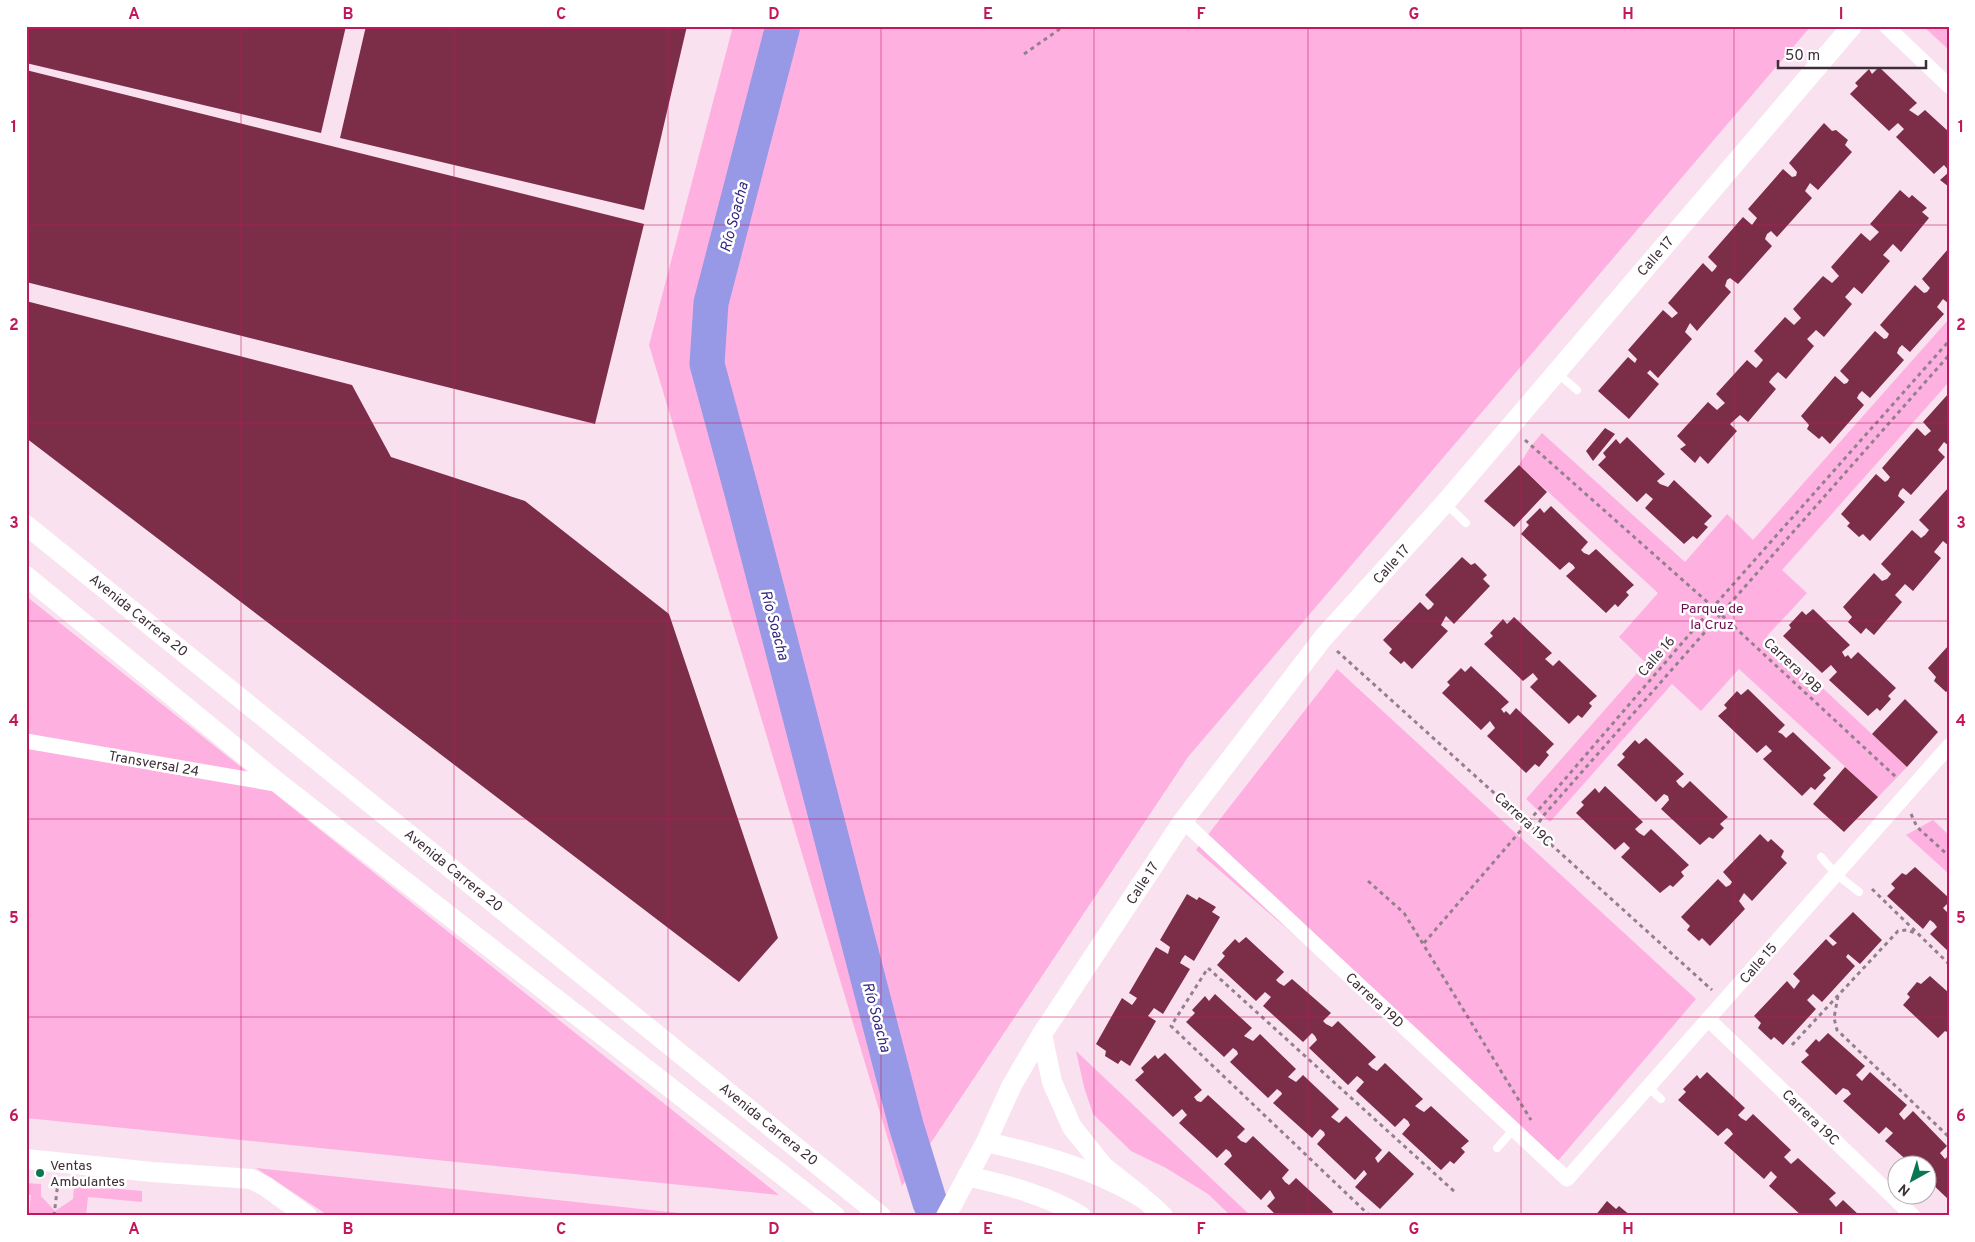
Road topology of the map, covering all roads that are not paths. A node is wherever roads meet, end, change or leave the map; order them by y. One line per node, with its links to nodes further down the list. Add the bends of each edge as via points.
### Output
1 (1852, 26): 4 (street, Calle 17)
2 (1886, 26): 3 (street)
3 (1949, 86)
4 (1556, 372): 5 (lane); 6 (street, Calle 17)
5 (1577, 390)
6 (1445, 504): 7 (lane); 13 (street, Calle 17, via 1323,638)
7 (1466, 522)
8 (26, 525): 31 (street, Avenida Carrera 20)
9 (26, 576): 12 (street)
10 (26, 741): 12 (street, Transversal 24)
11 (1949, 746): 15 (street, Calle 15)
12 (281, 785): 30 (street)
13 (1183, 821): 18 (street, Calle 17); 21 (street, Carrera 19D)
14 (1821, 858): 15 (lane)
15 (1836, 874): 16 (lane); 17 (street, Calle 15)
16 (1858, 892)
17 (1708, 1019): 19 (street, Calle 15); 34 (street, Carrera 19C)
18 (1042, 1034): 22 (street, Calle 17, via 1012,1085); 27 (street, via 1052,1082 1072,1127 1103,1166)
19 (1648, 1088): 20 (lane); 26 (street, Calle 15)
20 (1661, 1099)
21 (1514, 1129): 23 (lane); 26 (street, Carrera 19D)
22 (986, 1142): 25 (street, Calle 17); 27 (street, via 1083,1169)
23 (1497, 1148)
24 (26, 1159): 29 (street, via 251,1179)
25 (967, 1176): 28 (street, Calle 17); 32 (street, via 1014,1186)
26 (1567, 1178)
27 (1141, 1196): 33 (street)
28 (948, 1212)
29 (307, 1216)
30 (835, 1216)
31 (881, 1216)
32 (1081, 1216)
33 (1163, 1216)
34 (1913, 1216)

